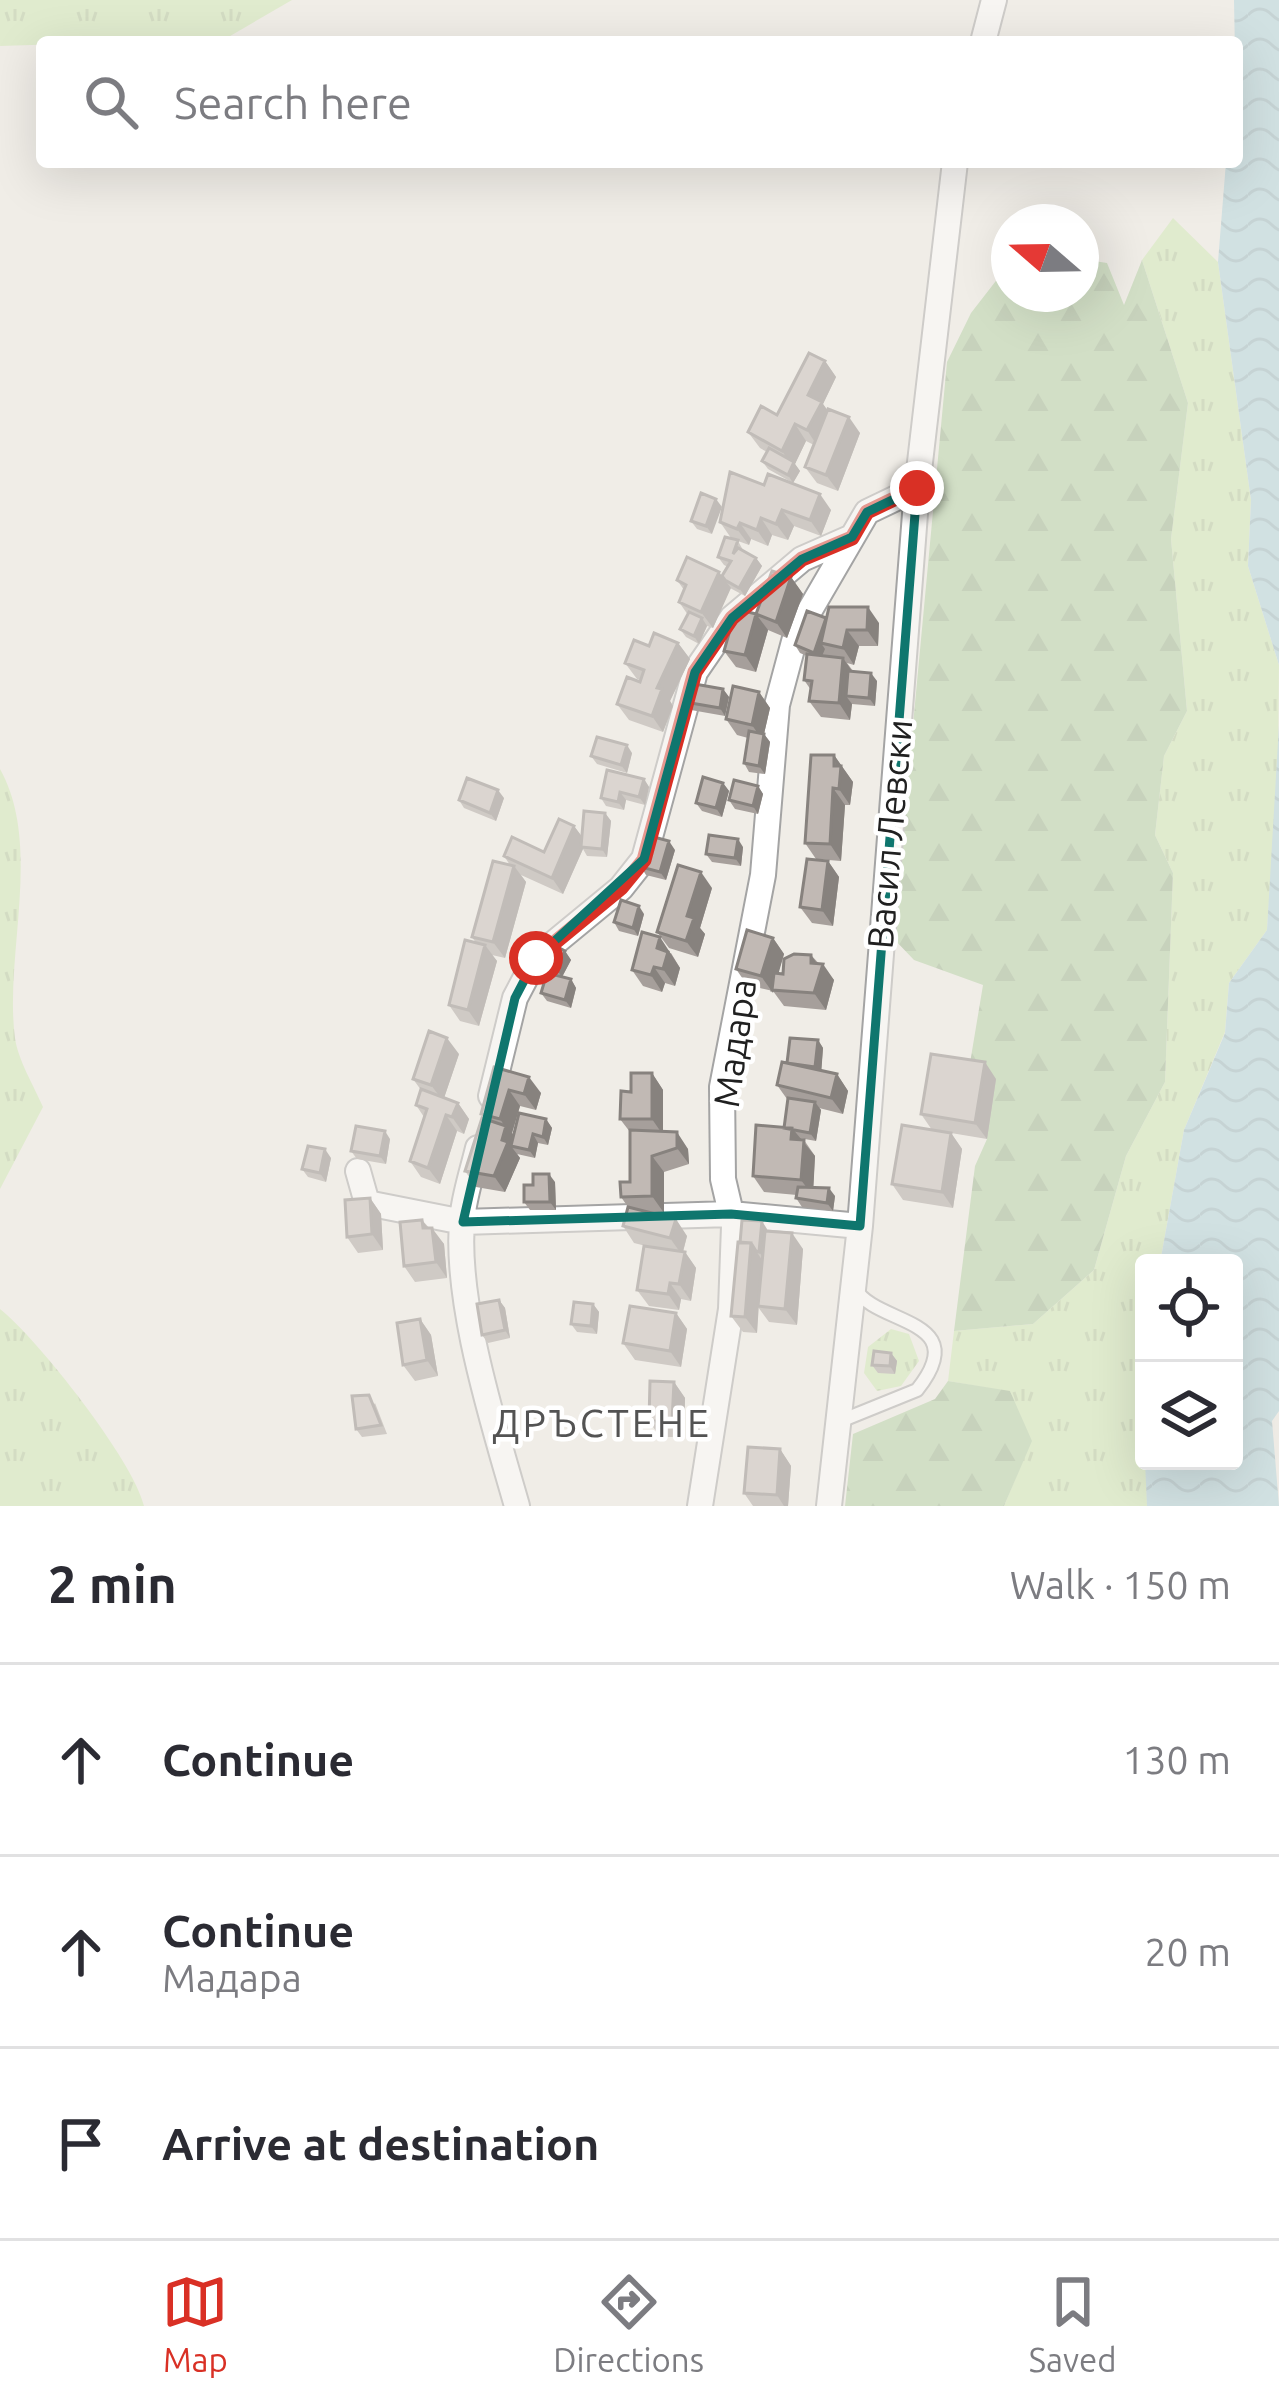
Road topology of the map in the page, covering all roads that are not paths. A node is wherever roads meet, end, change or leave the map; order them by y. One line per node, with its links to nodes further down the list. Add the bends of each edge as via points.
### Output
1 (994, 0): 2 (street)
2 (985, 36)
3 (954, 168): 4 (street, Васил Левски)
4 (917, 488): 5 (street, Мадара, via 867,512); 9 (street, Васил Левски)
5 (852, 538): 7 (street, Мадара, via 796,634 777,706 763,875 722,1088); 8 (street, via 802,559 732,618 695,672 644,860 536,958 514,998)
6 (358, 1172): 8 (street, via 367,1203)
7 (731, 1214): 8 (street); 9 (street); 13 (street, Мадара, via 731,1309)
8 (463, 1222): 12 (street, via 484,1380)
9 (860, 1226): 10 (street, Васил Левски)
10 (853, 1283): 11 (street, Васил Левски); 11 (lane, via 871,1308 916,1321 933,1358 917,1390)
11 (837, 1423): 14 (street, Васил Левски)
12 (517, 1506)
13 (700, 1506)
14 (829, 1506)

